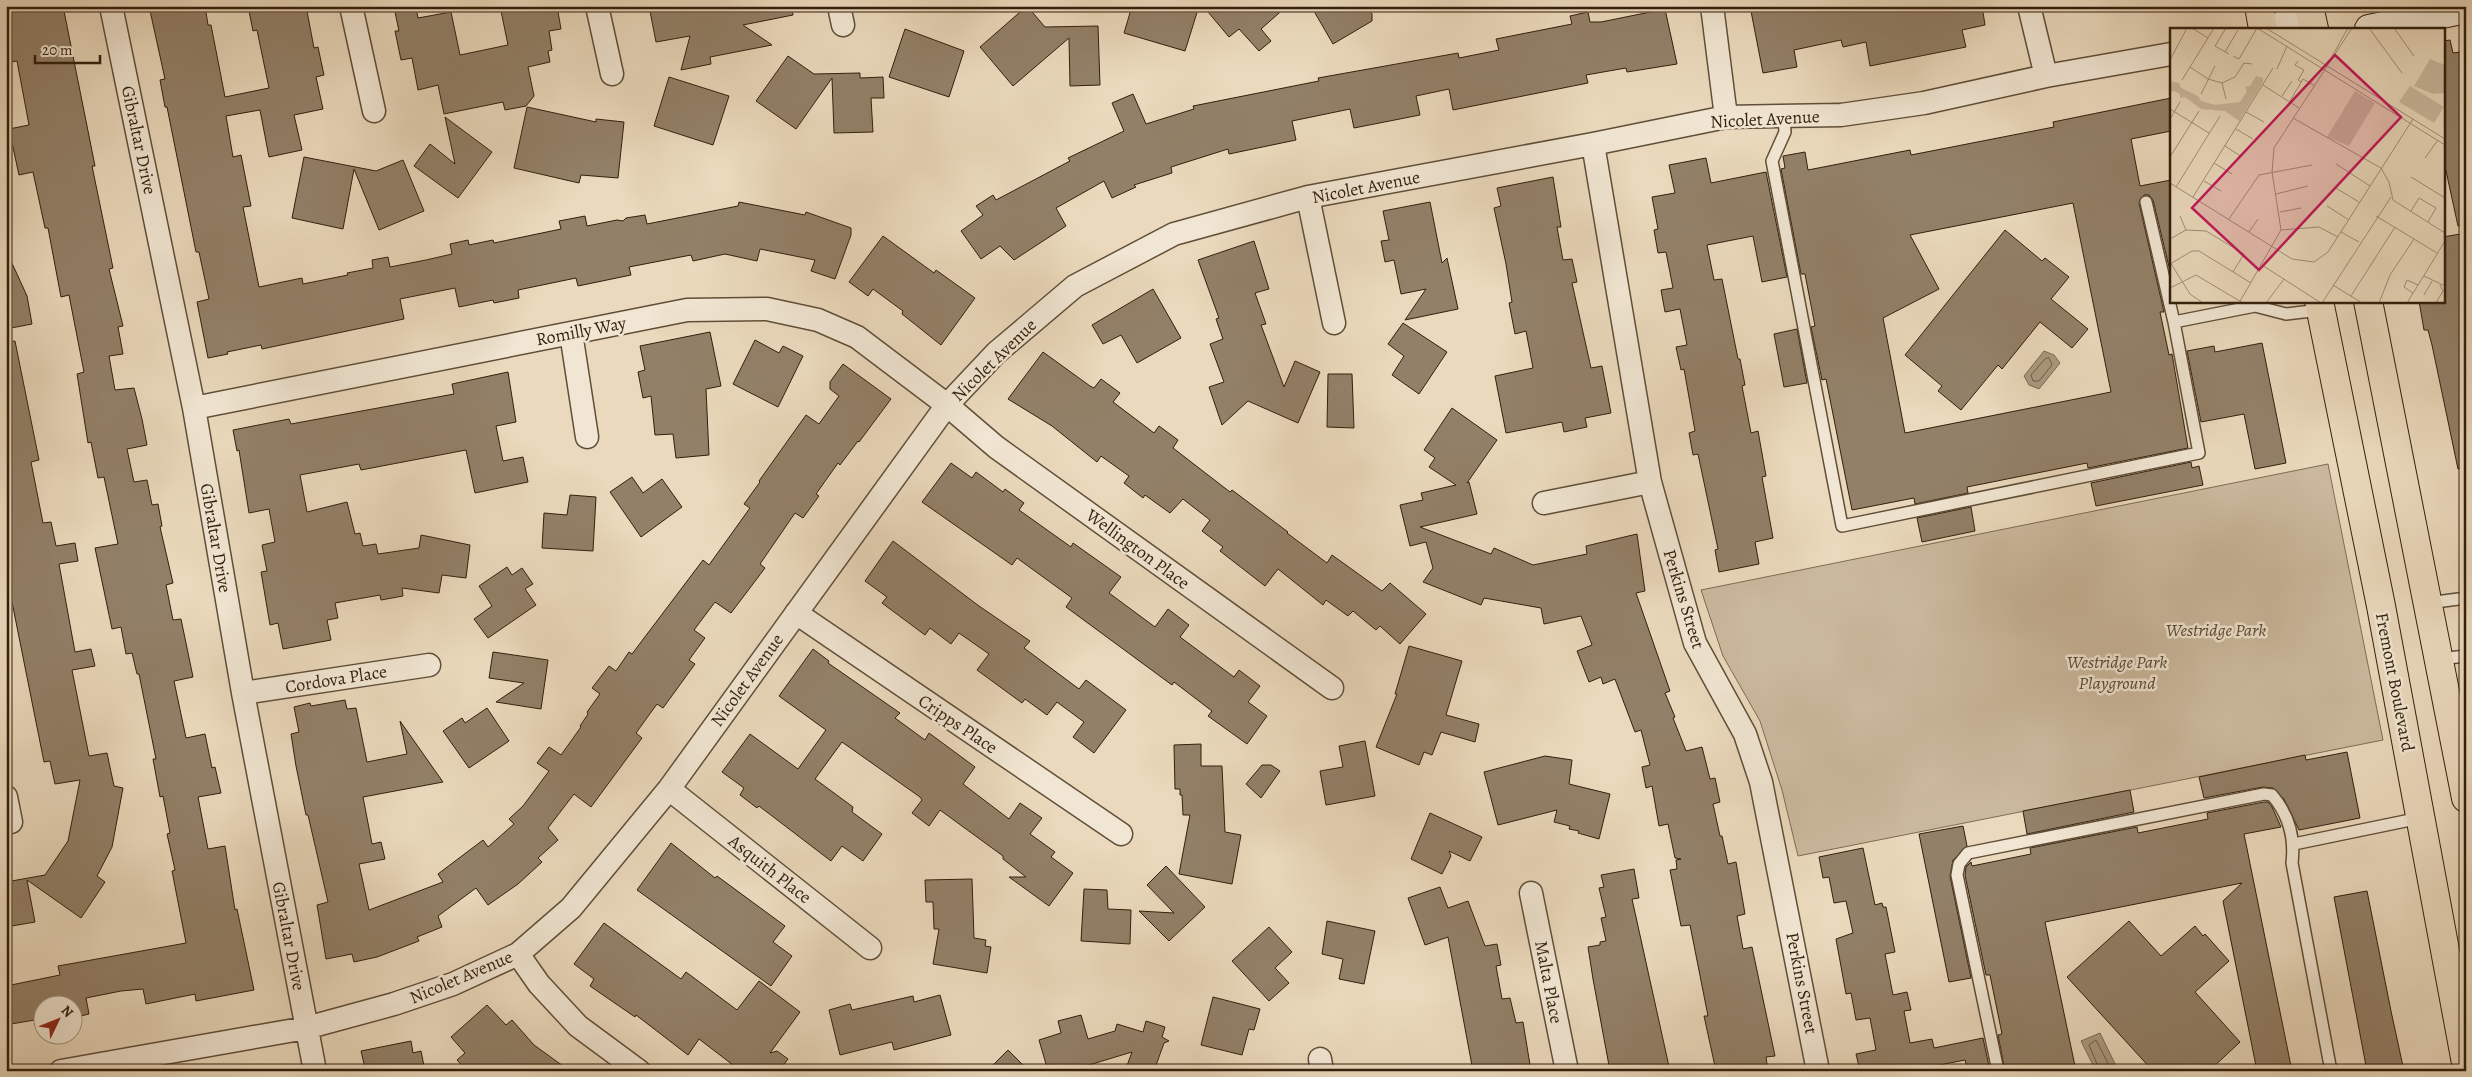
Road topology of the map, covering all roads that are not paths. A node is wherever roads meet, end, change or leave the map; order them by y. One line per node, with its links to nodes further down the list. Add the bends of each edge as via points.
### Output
1 (111, 6): 28 (street, Gibraltar Drive)
2 (351, 6): 16 (street)
3 (597, 6): 14 (street)
4 (1712, 6): 18 (street)
5 (2029, 6): 15 (street)
6 (2259, 6): 9 (main road)
7 (2309, 6): 10 (street); 11 (main road)
8 (2466, 10): 12 (street)
9 (2263, 28)
10 (2279, 28)
11 (2314, 28)
12 (2374, 28)
13 (2170, 54): 15 (street, Nicolet Avenue)
14 (612, 74)
15 (2046, 76): 17 (street, Nicolet Avenue, via 1924,103 1841,115)
16 (374, 111)
17 (1784, 116): 18 (street, Nicolet Avenue); 24 (lane, via 1785,132 1772,161 1842,526 2199,453)
18 (1726, 117): 19 (street, Nicolet Avenue)
19 (1592, 144): 20 (street, Nicolet Avenue); 30 (street, Perkins Street)
20 (1308, 197): 25 (street); 27 (street, Nicolet Avenue, via 1174,234 1075,286 996,353)
21 (2146, 202): 24 (lane)
22 (2368, 302): 33 (main road)
23 (2319, 306): 24 (lane, via 2286,314 2255,306); 43 (main road, Fremont Boulevard, via 2381,606)
24 (2174, 322)
25 (1334, 323)
26 (571, 333): 27 (street, Romilly Way, via 687,310 767,309 818,320 857,337); 28 (street, Romilly Way); 29 (street)
27 (947, 405): 34 (street, Nicolet Avenue); 38 (street, Wellington Place, via 996,447)
28 (194, 408): 39 (street, Gibraltar Drive)
29 (587, 437)
30 (1650, 482): 31 (street); 56 (street, Perkins Street, via 1695,643 1744,734 1761,782)
31 (1544, 503)
32 (2466, 598): 33 (lane)
33 (2428, 603): 36 (main road)
34 (796, 613): 40 (street, Nicolet Avenue); 45 (street, Cripps Place)
35 (2466, 656): 36 (lane)
36 (2438, 659): 42 (main road)
37 (429, 665): 39 (street, Cordova Place)
38 (1332, 688)
39 (244, 693): 50 (street, Gibraltar Drive)
40 (669, 790): 48 (street, Asquith Place); 49 (street, Nicolet Avenue, via 572,908)
41 (6, 797): 44 (street, via 11,822)
42 (2466, 798)
43 (2420, 818): 46 (lane); 51 (main road, Fremont Boulevard)
44 (6, 823)
45 (1121, 834)
46 (2294, 844): 57 (lane, via 2284,809 2272,795 2264,794 1968,853 1959,864 1957,875); 58 (lane, via 2292,863)
47 (1531, 893): 55 (street, Malta Place)
48 (870, 948)
49 (518, 954): 50 (street, Nicolet Avenue, via 453,984); 54 (street, via 539,984 578,1026)
50 (306, 1028): 52 (street, Nicolet Avenue); 53 (street, Gibraltar Drive)
51 (2466, 1063)
52 (64, 1071)
53 (315, 1071)
54 (639, 1071)
55 (1567, 1071)
56 (1818, 1071)
57 (1998, 1071)
58 (2331, 1071)

